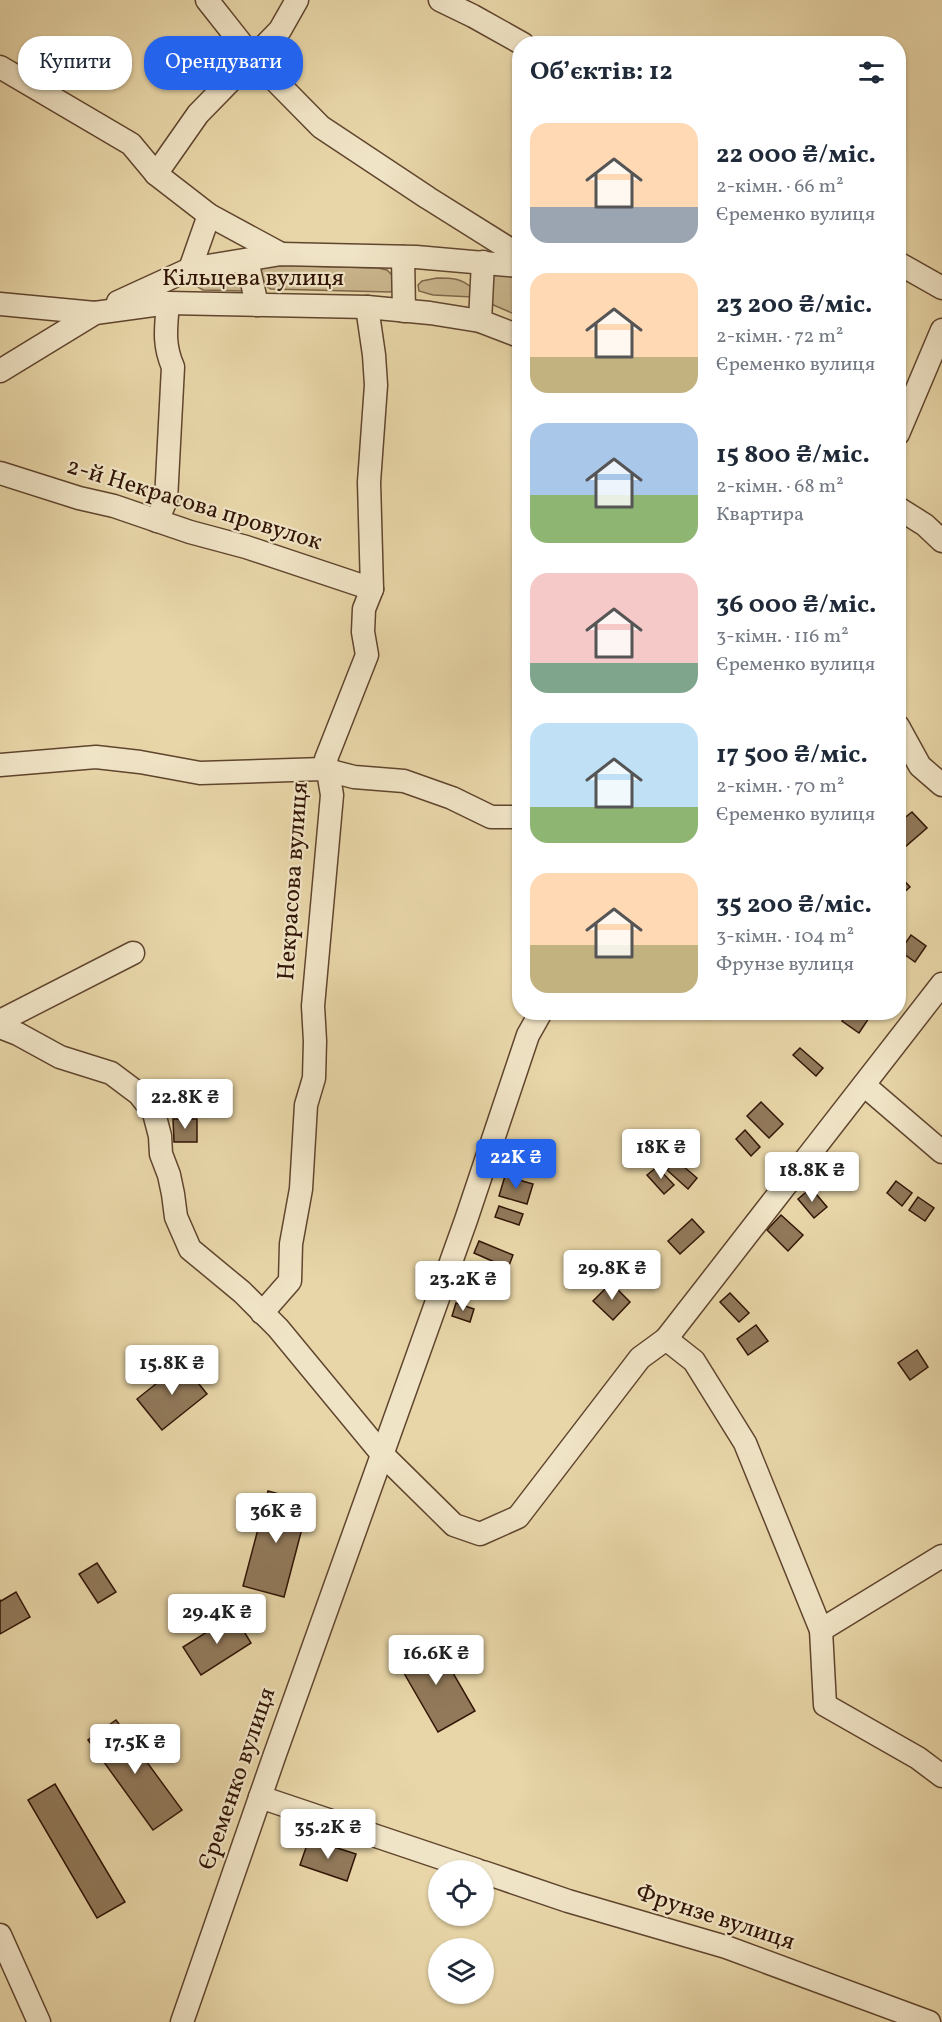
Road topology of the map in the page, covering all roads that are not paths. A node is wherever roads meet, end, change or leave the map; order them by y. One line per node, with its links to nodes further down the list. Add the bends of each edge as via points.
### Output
1 (207, 0): 4 (street)
2 (297, 0): 5 (street)
3 (440, 0): 6 (street)
4 (235, 36)
5 (273, 36)
6 (512, 38)
7 (0, 67): 10 (street, via 131,144)
8 (221, 90): 10 (street, via 198,114)
9 (285, 90): 12 (street, via 321,127)
10 (156, 174): 11 (street)
11 (209, 215): 13 (street); 19 (street)
12 (512, 251)
13 (281, 255): 14 (street); 15 (street)
14 (403, 257): 16 (street); 25 (street)
15 (247, 260): 19 (street); 23 (street)
16 (483, 262): 17 (street); 27 (street)
17 (512, 265)
18 (906, 268): 20 (street)
19 (190, 269): 26 (street)
20 (942, 288)
21 (168, 303): 23 (street, Кільцева вулиця); 26 (street, Кільцева вулиця); 34 (street, via 165,337 173,367 166,500)
22 (0, 304): 26 (street)
23 (257, 305): 24 (street, Кільцева вулиця)
24 (367, 307): 25 (street, Кільцева вулиця); 36 (street, Некрасова вулиця, via 376,385 369,482)
25 (404, 310): 27 (street, Кільцева вулиця)
26 (95, 313): 30 (street, Кільцева вулиця)
27 (480, 321): 29 (street, Кільцева вулиця)
28 (942, 330): 31 (street)
29 (512, 333)
30 (0, 371)
31 (906, 415)
32 (0, 473): 34 (street, 2-й Некрасова провулок)
33 (906, 512): 35 (street)
34 (157, 521): 36 (street, 2-й Некрасова провулок)
35 (942, 541)
36 (372, 589): 39 (street, Некрасова вулиця, via 364,609 367,655 326,759)
37 (906, 741): 40 (street, via 920,766)
38 (0, 765): 39 (street, via 96,757 200,774)
39 (329, 771): 41 (street, via 404,781 491,817); 49 (street, Некрасова вулиця, via 332,795 313,1006 314,1078 306,1105 302,1189 291,1244 290,1281)
40 (942, 785)
41 (512, 817)
42 (133, 954): 45 (street)
43 (942, 984): 47 (street)
44 (536, 1020): 51 (street, Єременко вулиця)
45 (0, 1021)
46 (0, 1028): 49 (street, via 60,1057 111,1073 139,1094 154,1113 176,1217 190,1249)
47 (864, 1084): 48 (street); 50 (street)
48 (942, 1152)
49 (262, 1312): 51 (street)
50 (666, 1339): 51 (street, via 640,1358 518,1517 480,1534 454,1525); 53 (street, via 694,1361 745,1443)
51 (382, 1455): 55 (street, Єременко вулиця)
52 (942, 1556): 53 (street)
53 (821, 1630): 54 (street, via 825,1705)
54 (942, 1776)
55 (260, 1797): 56 (street); 60 (street, Єременко вулиця)
56 (447, 1860)
57 (494, 1876): 61 (street, Фрунзе вулиця, via 726,1947)
58 (0, 1935): 59 (street)
59 (39, 2022)
60 (182, 2022)
61 (929, 2022)

